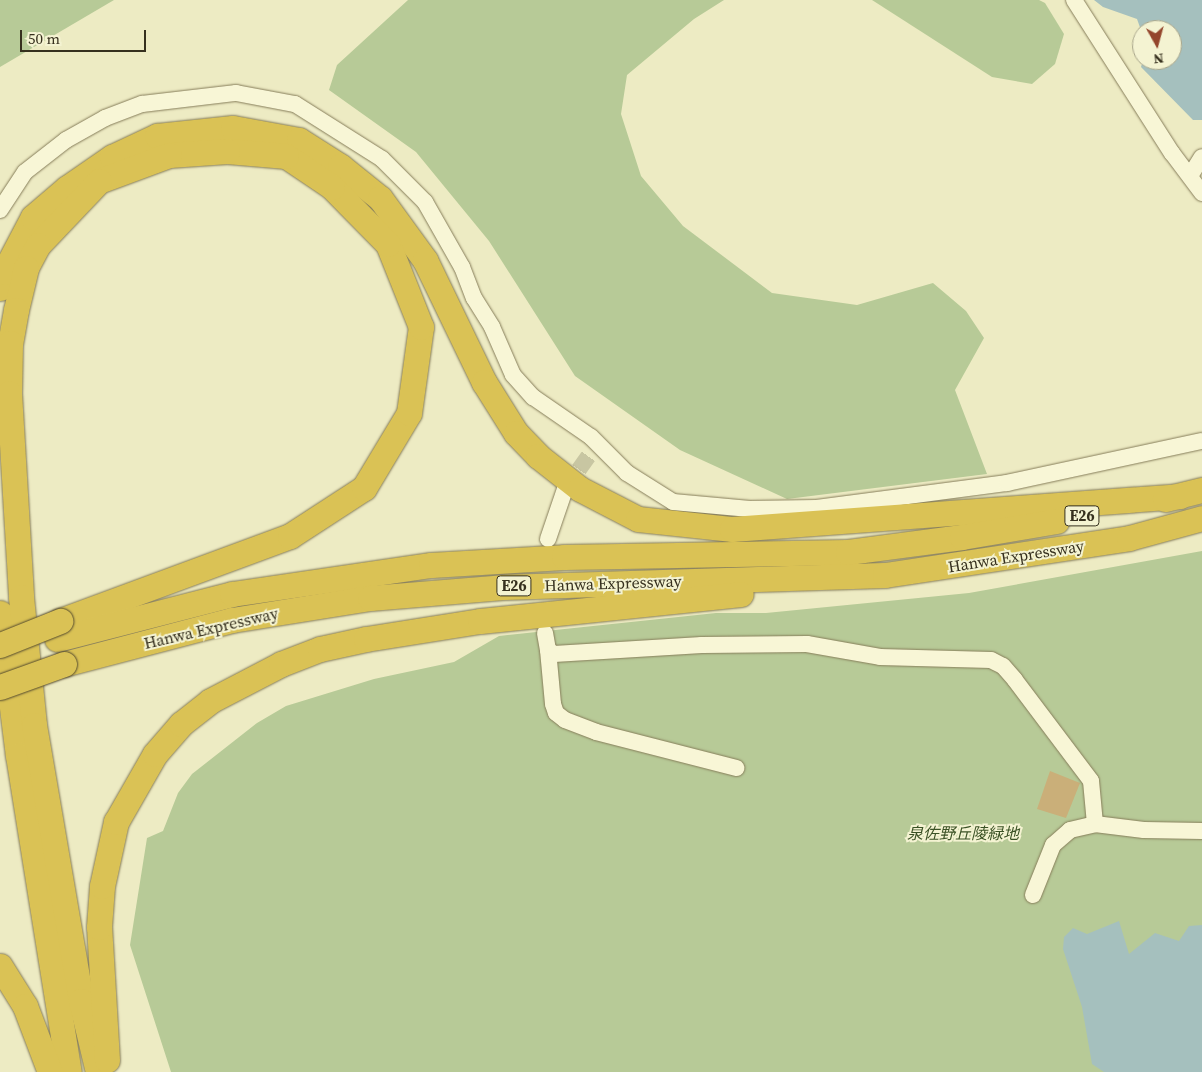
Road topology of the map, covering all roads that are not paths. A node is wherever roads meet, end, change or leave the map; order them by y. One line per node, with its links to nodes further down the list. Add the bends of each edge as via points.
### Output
1 (1074, 0): 2 (street, via 1117,71)
2 (1196, 165): 3 (street)
3 (1202, 193)
4 (0, 210): 6 (street, via 25,172 66,140 142,104 236,93 294,104 382,158 425,202 462,267 513,376 594,449 673,502 750,509 817,508 1007,484)
5 (0, 288): 8 (highway, via 4,272 32,217 112,157 158,136 233,128 299,140 340,166 380,198 425,260 484,382 516,433 538,456 580,489 638,519 732,528 951,515)
6 (1202, 441)
7 (565, 489): 10 (street)
8 (1191, 493): 13 (highway, Hanwa Expressway / E26, via 962,537 848,552 564,557 431,566 232,594)
9 (1202, 518): 11 (highway, Hanwa Expressway / E26, via 1129,538)
10 (548, 539)
11 (885, 575): 18 (highway, Hanwa Expressway / E26, bridge, via 530,585 370,598 232,620 64,664); 27 (highway, via 715,597 480,621 366,639 320,649 281,664 210,701 181,724 156,754 116,822 102,886 99,927)
12 (0, 613): 25 (highway, via 18,755)
13 (59, 630): 15 (highway, bridge); 17 (highway, Hanwa Expressway / E26); 26 (highway, via 290,536 364,488 409,413 421,327 388,244 332,187 286,156 227,151 169,155 99,181 38,245 26,268 16,310 10,343 9,393 21,597 34,725 80,1001)
14 (545, 633): 16 (street)
15 (0, 645)
16 (548, 650): 19 (street, via 553,704 556,713 565,720 596,732); 20 (street, via 554,654 702,645 807,644 880,657 991,660 1003,666 1015,680 1091,781)
17 (0, 659)
18 (0, 687)
19 (736, 768)
20 (1095, 824): 21 (street, via 1144,830); 22 (street, via 1070,830 1053,845)
21 (1202, 830)
22 (1033, 896)
23 (0, 966): 24 (highway, via 25,1006)
24 (50, 1072)
25 (69, 1072)
26 (98, 1072)
27 (108, 1072)

